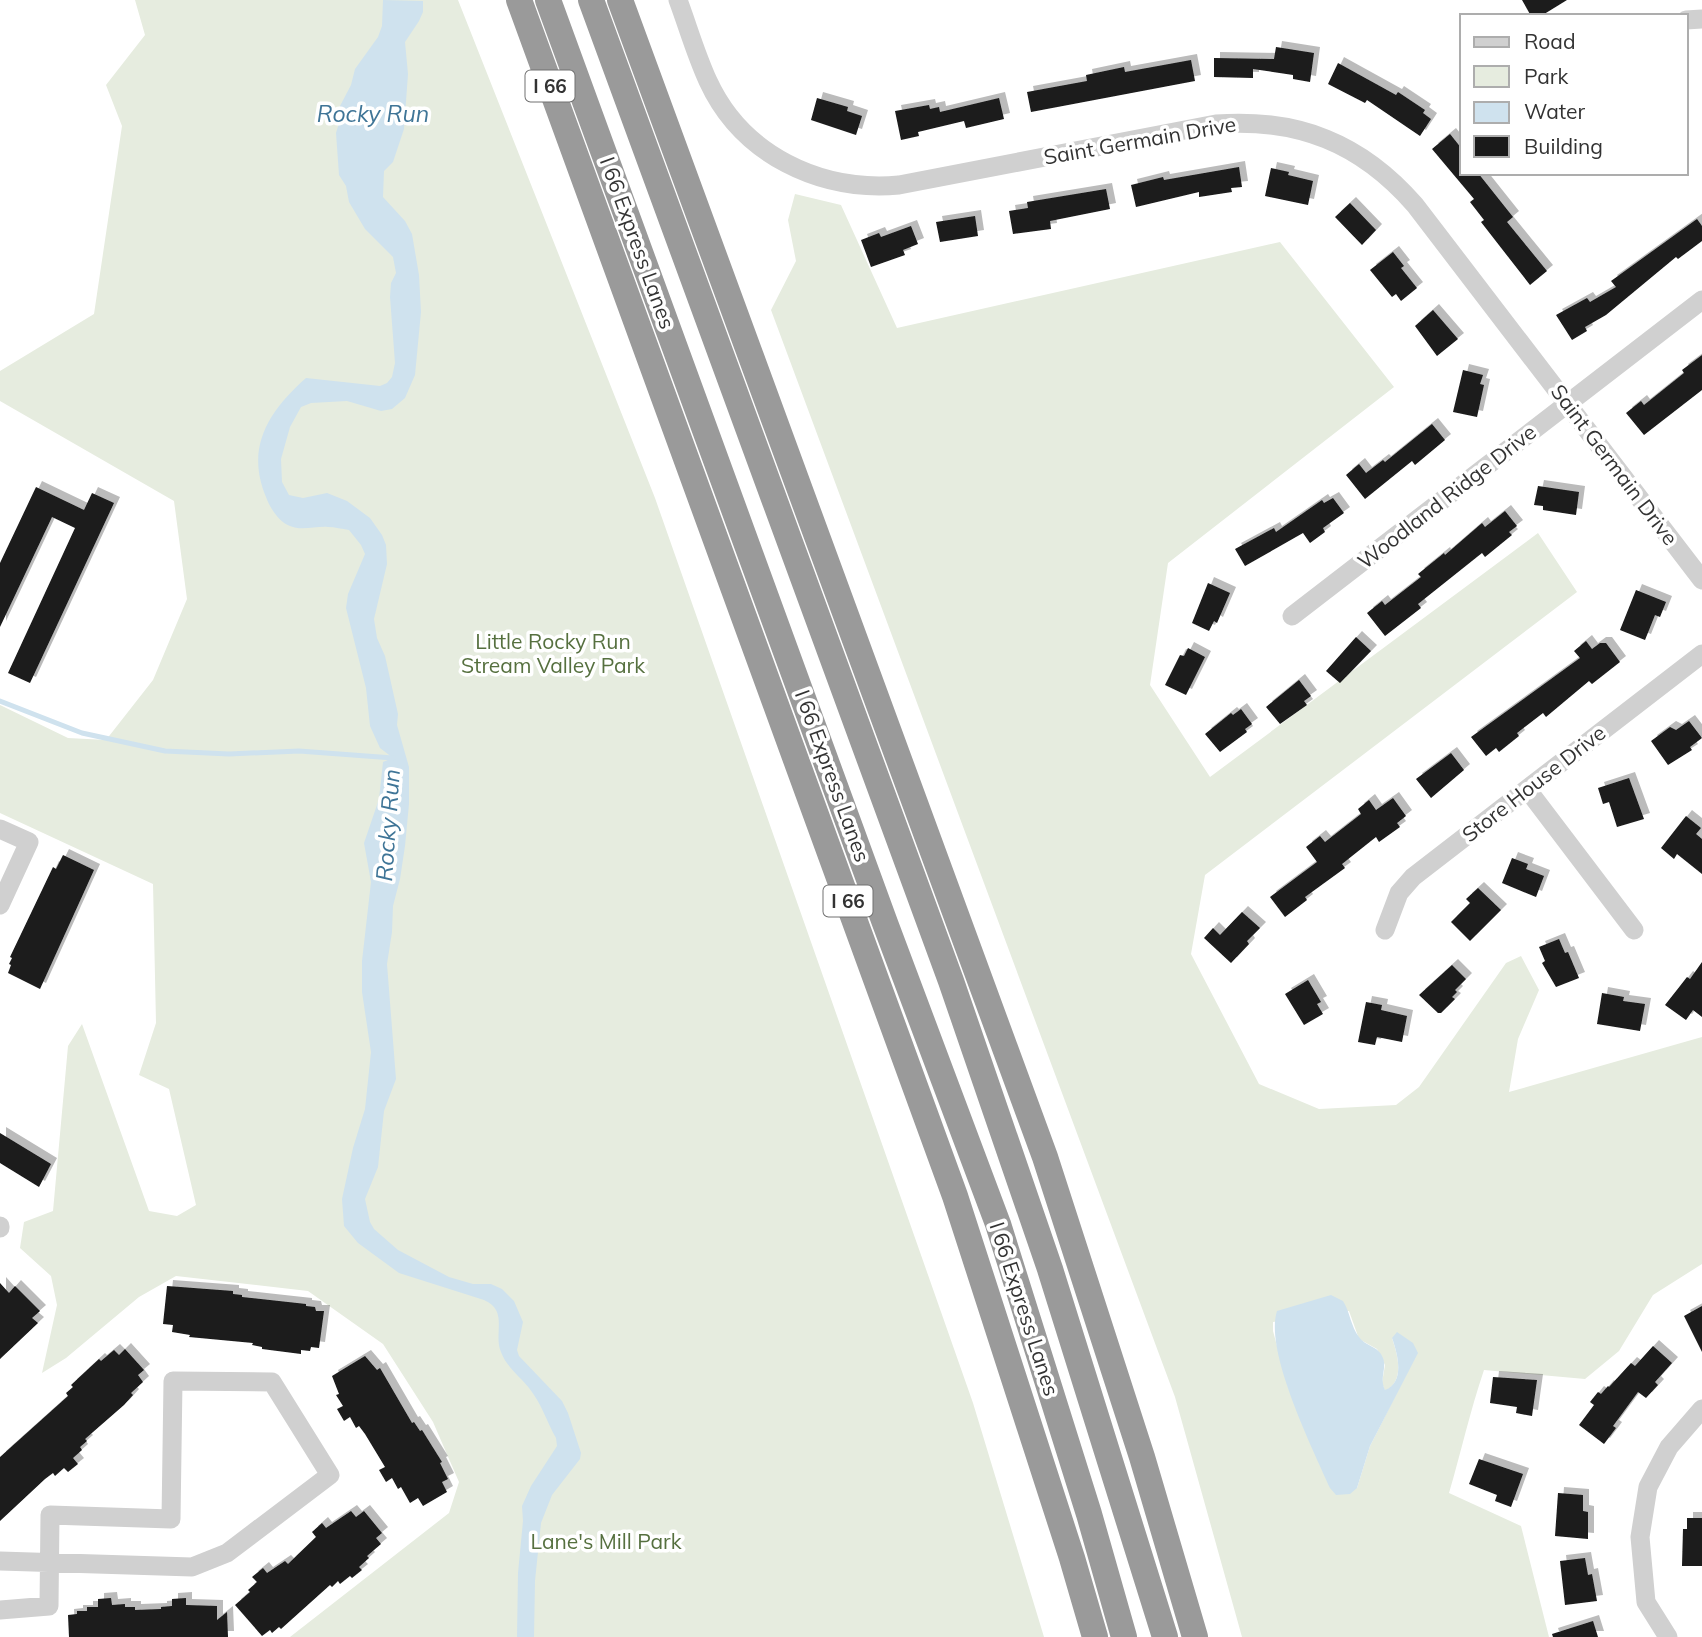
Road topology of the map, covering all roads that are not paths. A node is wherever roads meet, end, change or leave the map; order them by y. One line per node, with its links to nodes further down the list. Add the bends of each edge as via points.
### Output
1 (519, 0): 20 (highway, I 66, via 955,1196)
2 (548, 0): 21 (highway, I 66 Express Lanes, via 998,1224)
3 (591, 0): 22 (highway, I 66 Express Lanes, via 955,993 1054,1282)
4 (620, 0): 23 (highway, via 1045,1157)
5 (678, 0): 7 (street, Saint Germain Drive, via 708,80 730,117 779,160 814,177 844,184 899,185 1216,124 1287,126 1336,142 1401,189)
6 (1702, 300): 7 (street, Woodland Ridge Drive)
7 (1567, 404): 8 (street, Saint Germain Drive); 9 (street, Woodland Ridge Drive)
8 (1702, 580)
9 (1292, 616)
10 (1702, 654): 11 (street, Store House Drive)
11 (1527, 789): 14 (street, Store House Drive, via 1413,877 1399,893); 15 (street)
12 (0, 829): 13 (street, via 29,842)
13 (0, 905)
14 (1385, 930)
15 (1634, 930)
16 (1702, 1409): 24 (street, via 1668,1447 1648,1487 1640,1537 1646,1602)
17 (0, 1561): 18 (street)
18 (48, 1562): 18 (street, via 50,1515 171,1519 173,1381 272,1382 330,1475 227,1553 192,1567); 19 (street, via 49,1606)
19 (0, 1610)
20 (1095, 1637)
21 (1124, 1637)
22 (1165, 1637)
23 (1195, 1637)
24 (1668, 1637)

